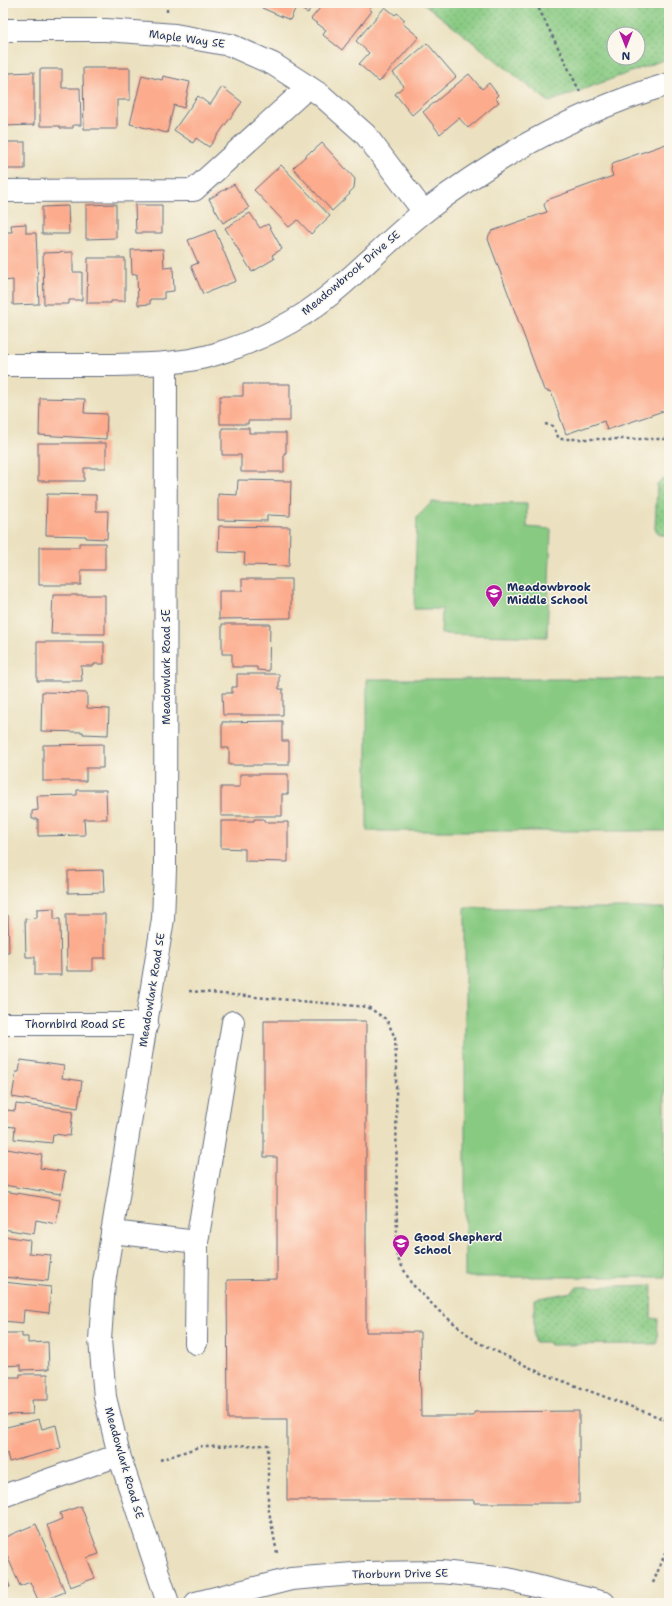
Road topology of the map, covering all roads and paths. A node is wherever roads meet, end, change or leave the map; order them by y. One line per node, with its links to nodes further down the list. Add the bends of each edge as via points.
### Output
1 (536, 3): 5 (path)
2 (3, 30): 4 (street, Maple Way SE, via 106,30 175,35 230,45 273,64)
3 (669, 84): 5 (street, Meadowbrook Drive SE)
4 (308, 87): 6 (street, via 194,190); 7 (street, Maple Way SE, via 321,95 364,134)
5 (591, 113): 7 (street, Meadowbrook Drive SE, via 538,139 488,168)
6 (3, 191)
7 (424, 212): 8 (street, Meadowbrook Drive SE, via 304,314 259,338 215,354)
8 (166, 364): 9 (street, Meadowbrook Drive SE); 15 (street, Meadowlark Road SE, via 165,869 163,919)
9 (3, 365)
10 (545, 424): 11 (path, via 553,426 559,440)
11 (669, 439)
12 (190, 991): 19 (path, via 368,1007 387,1020 395,1038 396,1061 397,1257 411,1283 439,1311 477,1342 539,1372)
13 (233, 1022): 17 (street)
14 (3, 1024): 15 (street, Thornbird Road SE)
15 (147, 1024): 16 (street, Meadowlark Road SE)
16 (112, 1232): 17 (street); 20 (street, Meadowlark Road SE, via 104,1283 100,1340 105,1397)
17 (197, 1242): 18 (street)
18 (196, 1344)
19 (669, 1421)
20 (119, 1455): 22 (street); 26 (street, Meadowlark Road SE)
21 (160, 1460): 24 (path, via 202,1446 268,1446 268,1506)
22 (3, 1496)
23 (669, 1544): 25 (path)
24 (276, 1553)
25 (653, 1583)
26 (168, 1603)
27 (196, 1603): 28 (street, Thorburn Drive SE, via 291,1580 366,1573 441,1572 507,1579)
28 (604, 1603)

